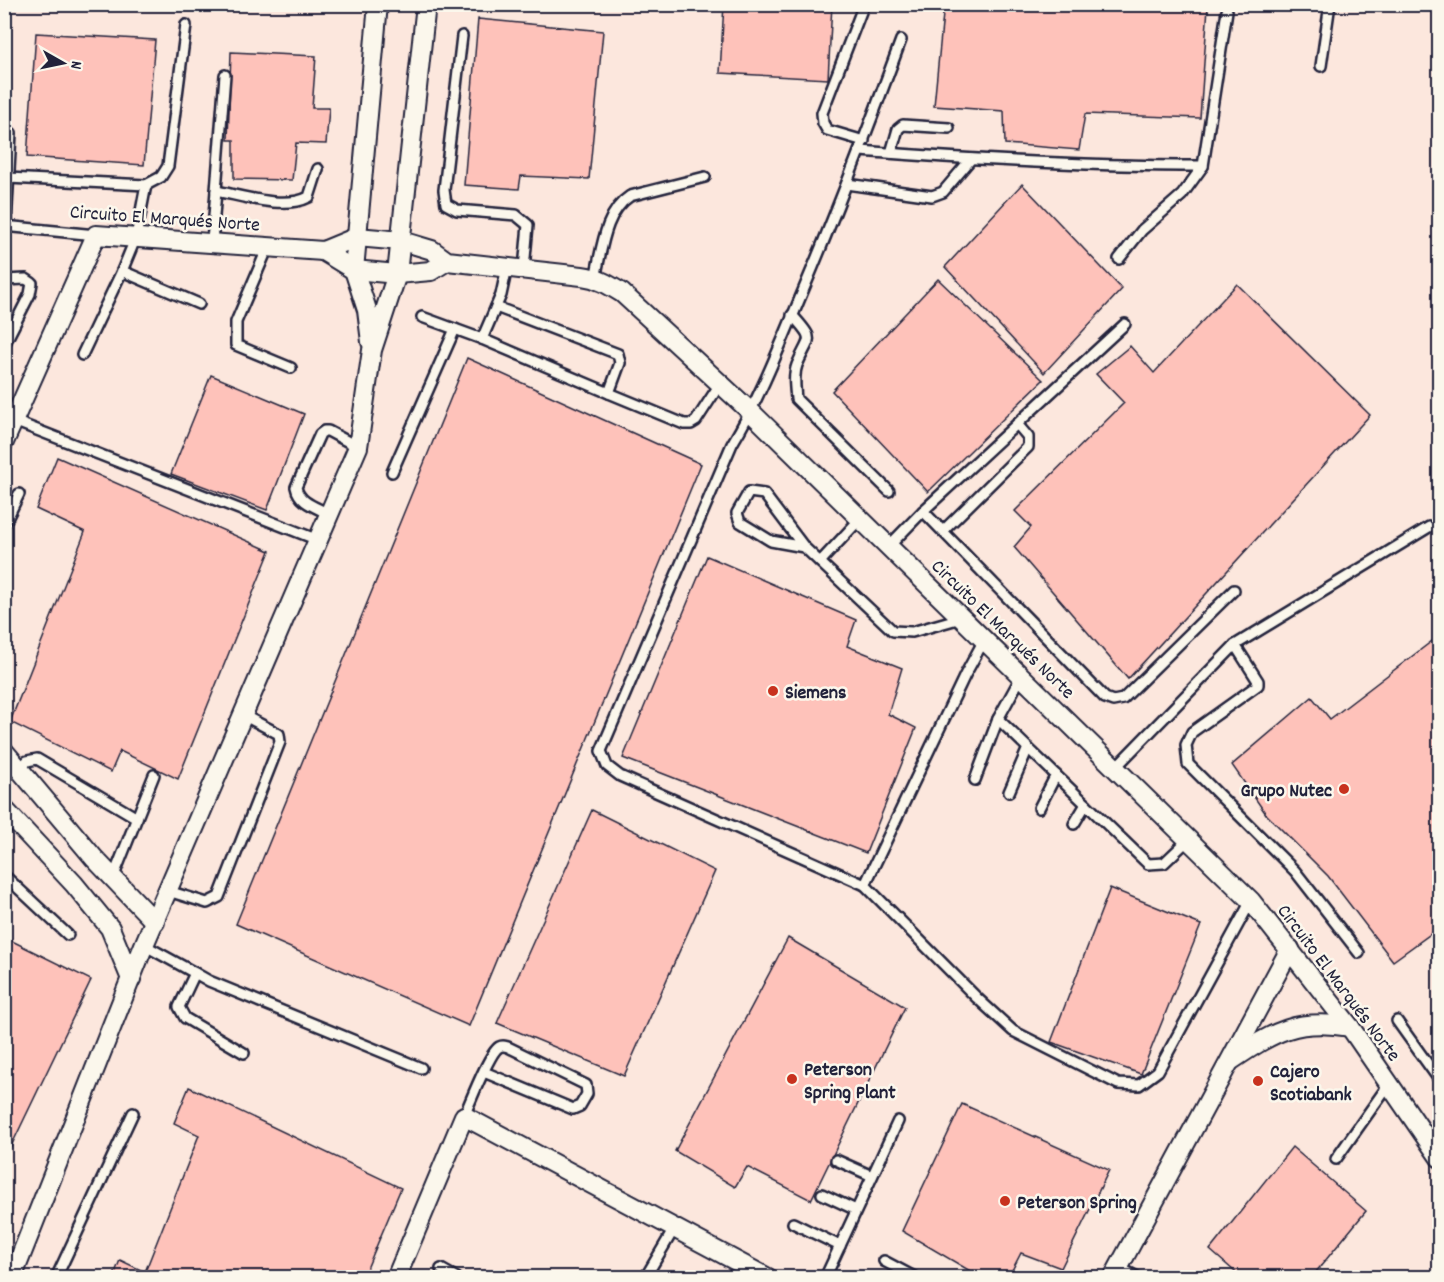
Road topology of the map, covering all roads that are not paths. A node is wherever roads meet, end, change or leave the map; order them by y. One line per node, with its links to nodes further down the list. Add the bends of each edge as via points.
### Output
1 (378, 4): 27 (street)
2 (426, 4): 29 (street)
3 (864, 4): 13 (lane, via 822,113 827,130)
4 (1330, 4): 9 (lane)
5 (1227, 11): 17 (lane)
6 (186, 25): 22 (lane, via 168,166 161,177)
7 (462, 36): 34 (lane, via 444,190 447,204 457,210 516,215 528,225)
8 (901, 39): 13 (lane)
9 (1321, 66)
10 (225, 75): 23 (lane)
11 (950, 128): 15 (lane, via 903,125 898,129)
12 (11, 133): 20 (lane)
13 (864, 141): 14 (lane)
14 (861, 151): 15 (lane); 21 (lane)
15 (891, 153): 16 (lane)
16 (971, 159): 17 (lane, via 1102,166); 21 (lane, via 943,192 932,196)
17 (1203, 166): 32 (lane, via 1182,195 1142,230)
18 (318, 169): 23 (lane, via 309,197 300,202 287,204)
19 (705, 177): 38 (lane, via 630,196 620,203 611,217)
20 (8, 178): 22 (lane); 24 (lane)
21 (847, 184): 42 (lane)
22 (146, 185): 26 (lane)
23 (216, 191): 28 (lane)
24 (5, 226): 25 (lane, Circuito El Marqués Norte)
25 (96, 235): 26 (street, Circuito El Marqués Norte); 54 (street)
26 (136, 237): 28 (street, Circuito El Marqués Norte); 36 (lane)
27 (357, 237): 29 (street, Circuito El Marqués Norte); 31 (street, Circuito El Marqués Norte); 35 (street)
28 (212, 242): 30 (street, Circuito El Marqués Norte)
29 (402, 242): 33 (street, Circuito El Marqués Norte, via 432,250); 37 (street)
30 (268, 247): 31 (street, Circuito El Marqués Norte); 50 (lane, via 236,322 236,345)
31 (323, 251): 35 (street, Circuito El Marqués Norte)
32 (1119, 259)
33 (447, 261): 34 (street, Circuito El Marqués Norte); 37 (street, Circuito El Marqués Norte, via 431,271)
34 (516, 268): 38 (street, Circuito El Marqués Norte); 41 (lane)
35 (354, 270): 37 (street, Circuito El Marqués Norte); 48 (street, via 367,310)
36 (122, 271): 40 (lane); 49 (lane)
37 (397, 274): 48 (street)
38 (595, 278): 51 (street, Circuito El Marqués Norte, via 622,293)
39 (4, 280): 47 (lane, via 26,279 32,283)
40 (199, 304)
41 (495, 307): 46 (lane); 52 (lane, via 618,354 620,363)
42 (792, 315): 53 (lane); 59 (lane, via 809,338 796,366 796,399)
43 (422, 316): 45 (lane)
44 (1125, 324): 55 (lane)
45 (455, 329): 46 (lane); 58 (lane)
46 (482, 339): 52 (lane)
47 (4, 345)
48 (372, 350): 57 (street)
49 (82, 356)
50 (291, 369)
51 (720, 384): 52 (lane, via 692,424); 53 (street, Circuito El Marqués Norte)
52 (609, 393)
53 (751, 412): 63 (street, Circuito El Marqués Norte); 96 (lane, via 732,444 601,751 607,766 620,776)
54 (14, 421): 56 (street); 67 (lane)
55 (1017, 424): 61 (lane); 66 (lane, via 1028,437 1028,447)
56 (4, 442)
57 (358, 447): 62 (street); 62 (lane, via 324,431 296,487 302,500)
58 (392, 472)
59 (889, 491)
60 (19, 494): 64 (lane)
61 (923, 511): 66 (lane); 69 (lane)
62 (329, 514): 67 (street)
63 (860, 519): 69 (street, Circuito El Marqués Norte); 70 (lane)
64 (4, 525)
65 (1429, 527): 74 (lane)
66 (943, 531): 71 (lane, via 1105,698 1113,701 1123,699)
67 (318, 540): 76 (street)
68 (804, 547): 68 (lane, via 771,541 740,522 738,513 750,492 764,494); 70 (lane)
69 (888, 547): 72 (street, Circuito El Marqués Norte)
70 (820, 562): 72 (lane, via 893,631 912,632)
71 (1234, 590)
72 (961, 618): 73 (street, Circuito El Marqués Norte)
73 (984, 640): 75 (street, Circuito El Marqués Norte); 96 (lane)
74 (1235, 645): 80 (lane); 103 (lane, via 1258,685 1192,732 1186,745 1188,764 1295,871)
75 (1021, 677): 77 (lane); 80 (street, Circuito El Marqués Norte)
76 (243, 715): 97 (street); 97 (lane, via 279,734 280,742 219,897 207,903)
77 (998, 719): 78 (lane); 84 (lane)
78 (1029, 748): 83 (lane); 85 (lane)
79 (4, 751): 81 (street)
80 (1114, 768): 91 (street, Circuito El Marqués Norte)
81 (21, 769): 89 (lane, via 27,761 37,759); 92 (street)
82 (154, 775): 89 (lane)
83 (1056, 775): 86 (lane); 87 (lane)
84 (975, 780)
85 (1010, 792)
86 (1086, 804): 90 (lane); 91 (lane, via 1148,864 1164,862)
87 (1039, 808)
88 (4, 809): 95 (street)
89 (137, 818): 94 (lane)
90 (1074, 824)
91 (1188, 840): 98 (street, Circuito El Marqués Norte)
92 (94, 858): 94 (street); 95 (street)
93 (4, 875): 100 (lane)
94 (113, 878): 99 (street)
95 (74, 884): 105 (street, via 110,928)
96 (865, 885): 98 (lane, via 1013,1031 1118,1084 1139,1085 1158,1071)
97 (168, 891): 99 (street)
98 (1251, 901): 102 (street, Circuito El Marqués Norte)
99 (155, 922): 101 (street)
100 (68, 935)
101 (144, 945): 104 (lane); 105 (street)
102 (1290, 949): 107 (street, Circuito El Marqués Norte); 109 (street)
103 (1359, 953)
104 (195, 973): 108 (lane, via 179,1007 181,1013); 110 (lane)
105 (131, 979): 131 (street)
106 (1397, 1021): 112 (lane)
107 (1350, 1027): 109 (street, via 1324,1023 1295,1026 1263,1039); 113 (street, Circuito El Marqués Norte)
108 (244, 1053)
109 (1228, 1063): 128 (street)
110 (422, 1068)
111 (484, 1072): 111 (lane, via 573,1109 580,1106 587,1094 586,1085 508,1047 496,1049); 115 (lane)
112 (1440, 1082)
113 (1389, 1084): 117 (street, Circuito El Marqués Norte); 118 (lane)
114 (133, 1113): 132 (lane)
115 (464, 1116): 124 (street); 130 (street)
116 (898, 1121): 120 (lane)
117 (1440, 1158)
118 (1336, 1159)
119 (836, 1161): 120 (lane)
120 (872, 1176): 122 (lane)
121 (822, 1194): 122 (lane)
122 (856, 1210): 125 (lane)
123 (793, 1222): 125 (lane)
124 (674, 1229): 129 (street); 134 (lane)
125 (840, 1246): 135 (lane)
126 (884, 1261): 136 (lane)
127 (441, 1269): 133 (lane)
128 (1115, 1272): 137 (lane)
129 (758, 1275)
130 (396, 1277)
131 (12, 1278)
132 (56, 1278)
133 (457, 1278)
134 (645, 1278)
135 (825, 1278)
136 (916, 1278)
137 (1139, 1278)

